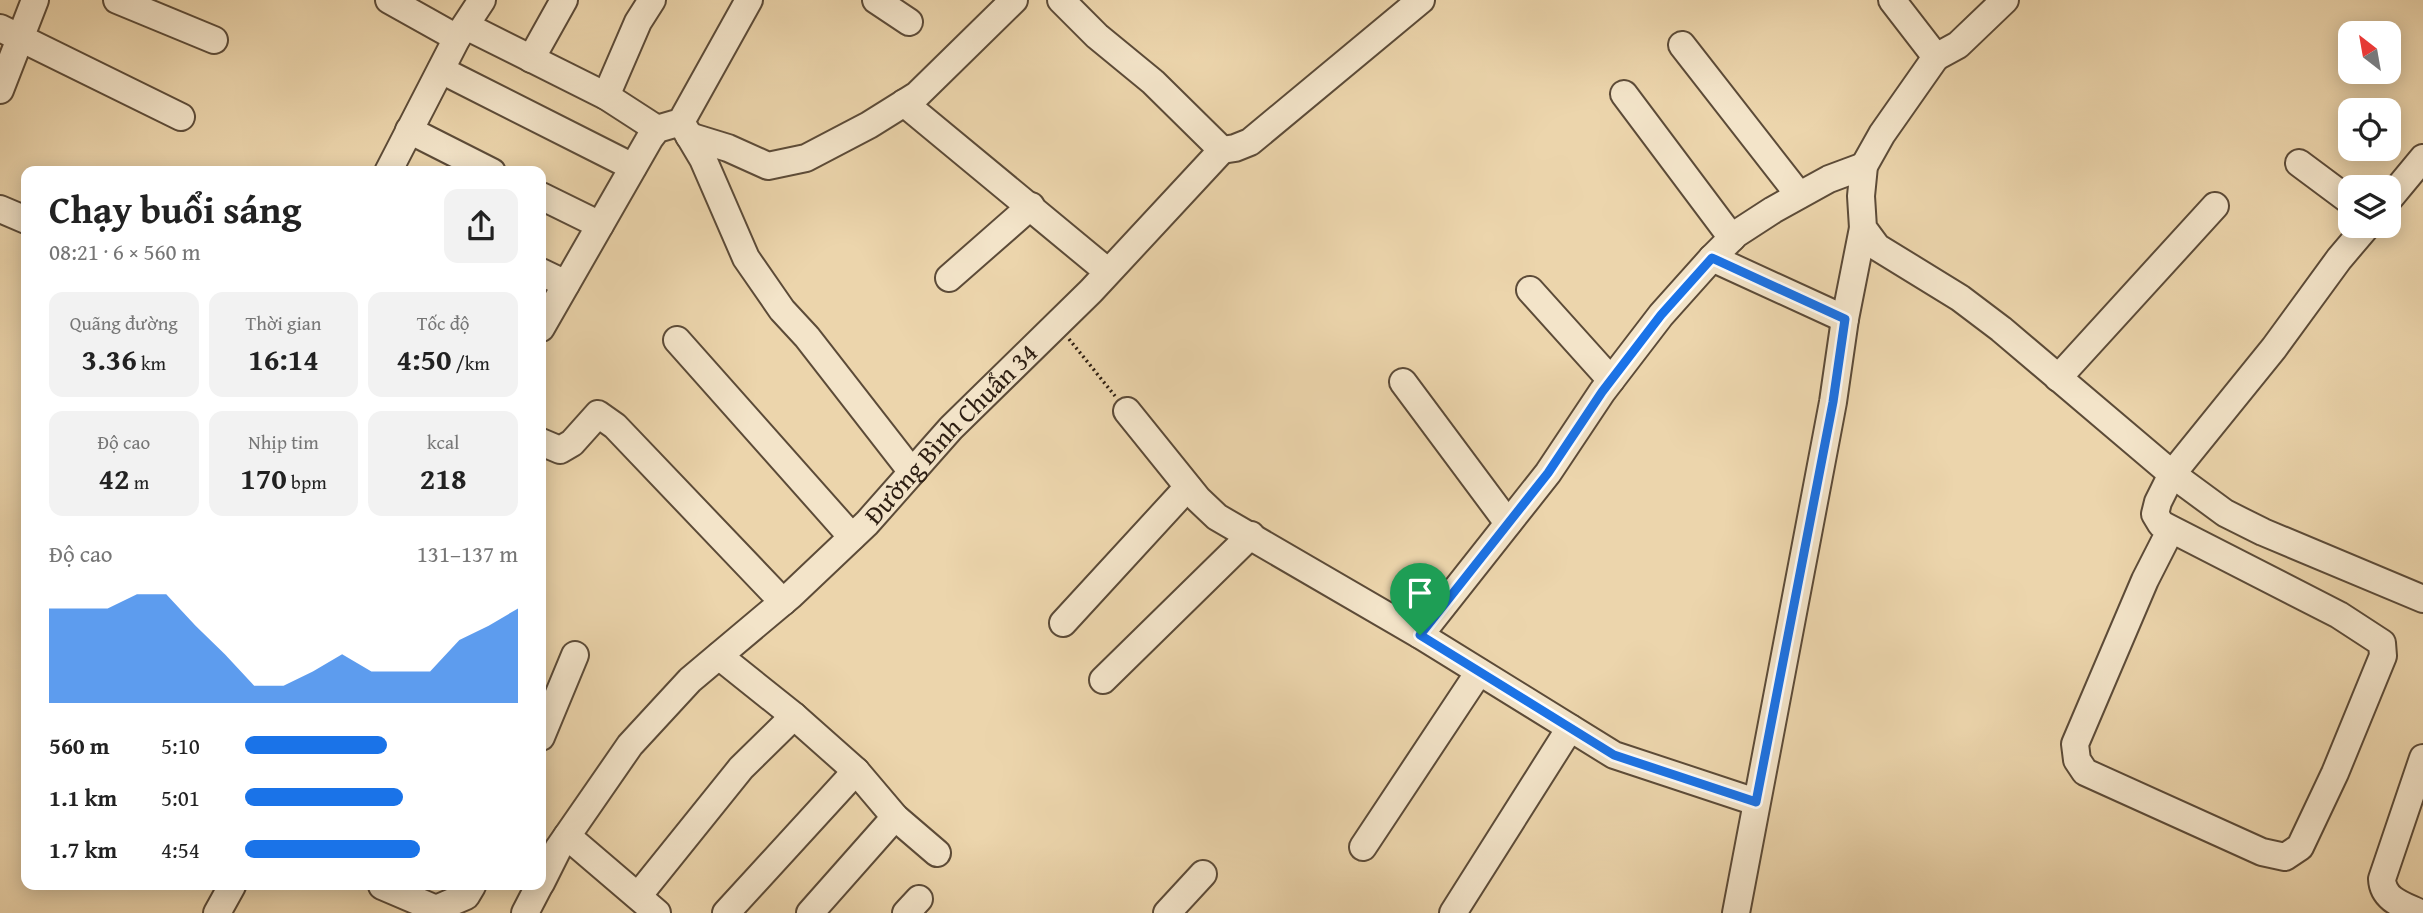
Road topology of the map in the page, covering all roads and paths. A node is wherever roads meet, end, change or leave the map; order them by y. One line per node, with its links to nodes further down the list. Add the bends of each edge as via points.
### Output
1 (35, 0): 16 (street)
2 (117, 0): 17 (street)
3 (389, 0): 15 (street)
4 (482, 0): 15 (street)
5 (564, 0): 20 (street)
6 (652, 0): 24 (street)
7 (748, 0): 27 (street)
8 (876, 0): 14 (street)
9 (1014, 0): 25 (street)
10 (1061, 0): 29 (street)
11 (1421, 0): 29 (street, via 1250,142)
12 (1892, 0): 19 (street)
13 (2005, 0): 19 (street, via 1958,45)
14 (909, 22)
15 (461, 32): 20 (street); 21 (street)
16 (10, 33): 22 (street); 26 (street)
17 (214, 40)
18 (1682, 45): 38 (street)
19 (1937, 57): 34 (street)
20 (531, 59): 24 (street)
21 (440, 70): 28 (street); 35 (street)
22 (0, 90)
23 (1624, 94): 46 (street)
24 (606, 96): 27 (street)
25 (904, 103): 27 (street, via 806,158 768,166); 41 (street)
26 (181, 117)
27 (676, 129): 35 (street); 63 (street, via 703,159 746,258)
28 (409, 130): 32 (street); 33 (street)
29 (1222, 150): 49 (street, Đường Bình Chuẩn 34)
30 (2423, 158): 36 (street)
31 (2299, 163): 37 (street)
32 (391, 166)
33 (480, 166)
34 (1864, 166): 38 (street); 45 (street)
35 (633, 167): 44 (street)
36 (2401, 185)
37 (2338, 192)
38 (1799, 195): 46 (street)
39 (546, 198): 44 (street)
40 (2215, 205): 58 (street)
41 (1031, 206): 49 (street); 51 (street)
42 (0, 209): 43 (street)
43 (21, 218)
44 (600, 225): 52 (street)
45 (1863, 228): 55 (street); 58 (street, via 1877,247 1960,298)
46 (1732, 238): 48 (street)
47 (2357, 238): 64 (street)
48 (1712, 258): 55 (street); 59 (street)
49 (1107, 271): 56 (street, Đường Bình Chuẩn 34)
50 (546, 274): 52 (street)
51 (949, 278)
52 (566, 284): 54 (street)
53 (1530, 290): 59 (street)
54 (546, 319)
55 (1845, 319): 83 (street)
56 (1057, 324): 61 (path); 63 (street, Đường Bình Chuẩn 34)
57 (677, 340): 69 (street)
58 (2058, 378): 64 (street)
59 (1611, 380): 66 (street)
60 (1403, 382): 66 (street)
61 (1127, 411): 65 (street)
62 (546, 444): 71 (street, via 560,450 598,414 615,426)
63 (912, 472): 69 (street, Đường Bình Chuẩn 34)
64 (2172, 474): 67 (street, via 2155,514); 70 (street, via 2225,513)
65 (1188, 487): 68 (street, via 1217,517); 72 (street)
66 (1508, 523): 73 (street)
67 (2171, 529): 67 (street, via 2075,744 2077,760 2085,772 2262,852 2285,857 2300,847 2335,774 2383,656 2382,643 2339,615)
68 (1251, 535): 73 (street); 77 (street)
69 (852, 537): 71 (street, Đường Bình Chuẩn 34)
70 (2423, 600)
71 (783, 602): 75 (street, Đường Bình Chuẩn 34)
72 (1063, 623)
73 (1420, 635): 76 (street)
74 (575, 655): 79 (street)
75 (719, 656): 78 (street); 85 (street, Đường Bình Chuẩn 34, via 690,680 630,745)
76 (1479, 672): 80 (street); 86 (street)
77 (1103, 680)
78 (794, 716): 82 (street); 94 (street, via 741,768)
79 (546, 725)
80 (1570, 728): 83 (street, via 1614,755); 100 (street)
81 (2423, 758): 102 (street, via 2382,878 2389,898)
82 (856, 771): 84 (street); 97 (street)
83 (1756, 802): 101 (street)
84 (895, 817): 87 (street); 98 (street)
85 (567, 836): 88 (street, Đường Bình Chuẩn 34); 94 (street)
86 (1363, 847)
87 (937, 853)
88 (546, 873)
89 (1203, 874): 99 (street)
90 (230, 890): 96 (street)
91 (391, 890): 92 (street, via 436,909)
92 (470, 890)
93 (537, 890): 95 (street, Đường Bình Chuẩn 34)
94 (648, 905)
95 (527, 912)
96 (217, 913)
97 (726, 913)
98 (810, 913)
99 (1167, 913)
100 (1453, 913)
101 (1736, 913)
102 (2420, 913)

